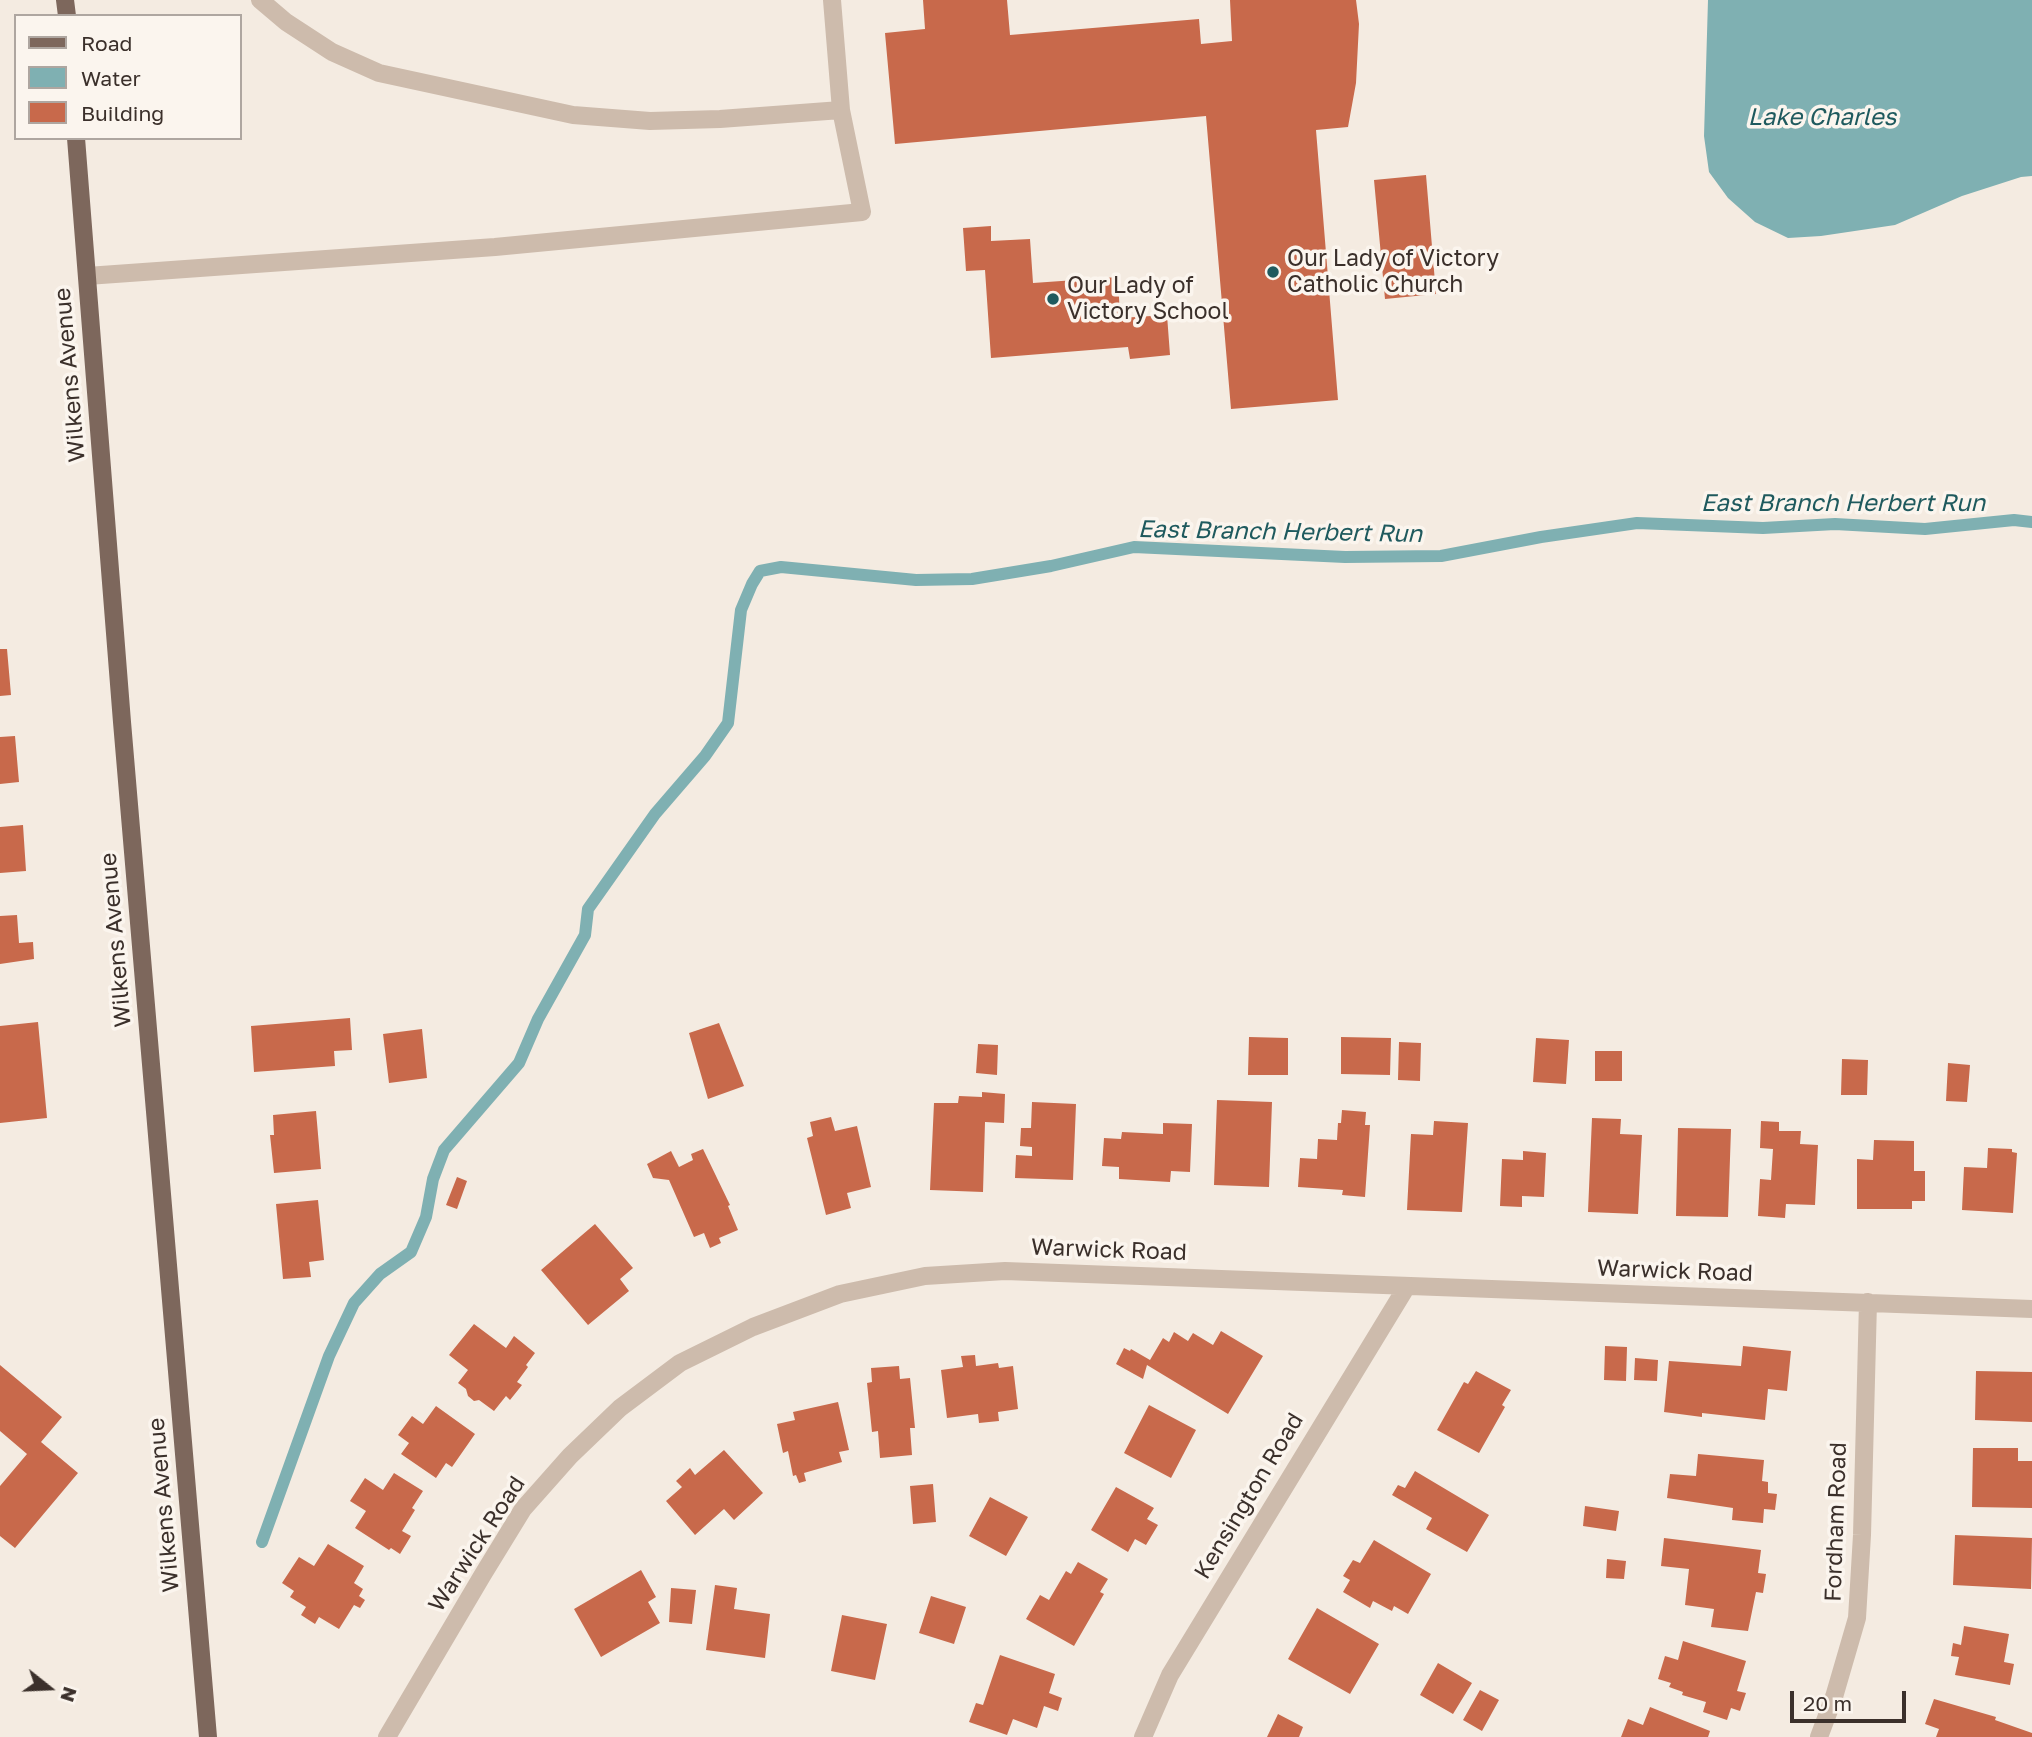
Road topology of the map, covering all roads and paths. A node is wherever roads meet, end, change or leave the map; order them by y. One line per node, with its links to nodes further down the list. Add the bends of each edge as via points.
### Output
1 (260, 0): 3 (street, via 332,52 379,73 573,115 720,120)
2 (832, 0): 3 (street)
3 (841, 110): 5 (street, via 862,212 495,247)
4 (76, 140): 5 (main road, Wilkens Avenue)
5 (87, 276): 9 (main road, Wilkens Avenue)
6 (1407, 1286): 7 (street, Warwick Road); 10 (street, Warwick Road, via 1005,1271 925,1276 840,1294 753,1327 680,1363 620,1408 570,1456 523,1509); 11 (street, Kensington Road, via 1184,1651)
7 (1868, 1302): 8 (street, Warwick Road); 12 (street, Fordham Road, via 1857,1618)
8 (2032, 1309)
9 (208, 1737)
10 (387, 1737)
11 (1143, 1737)
12 (1819, 1737)

